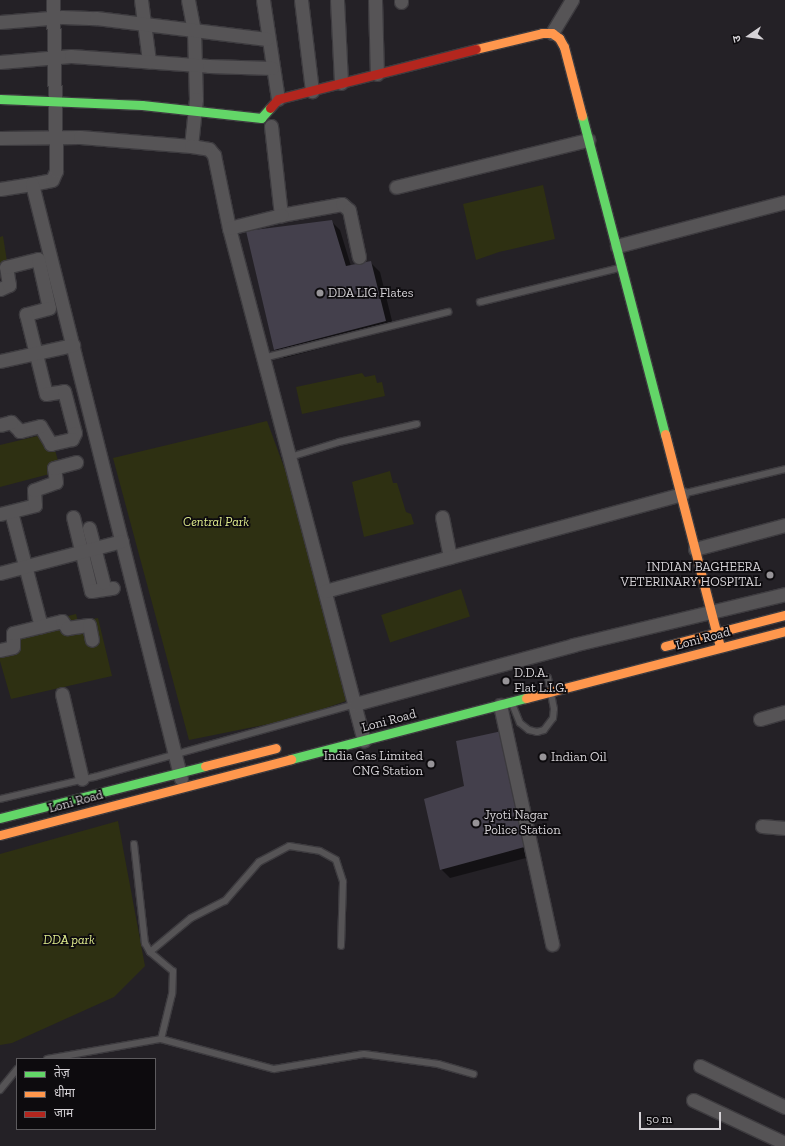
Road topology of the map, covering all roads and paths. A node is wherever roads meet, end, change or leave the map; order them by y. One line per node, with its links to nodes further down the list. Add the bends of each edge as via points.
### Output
1 (53, 0): 9 (street)
2 (141, 0): 11 (street)
3 (188, 0): 12 (street)
4 (263, 0): 14 (street)
5 (301, 0): 22 (street)
6 (337, 0): 21 (street)
7 (375, 0): 20 (street)
8 (572, 0): 13 (street)
9 (53, 18): 10 (street); 11 (street, via 96,18); 15 (street)
10 (0, 22)
11 (143, 25): 12 (street); 16 (street)
12 (194, 32): 14 (street); 18 (street)
13 (552, 33): 20 (main road, via 542,33); 30 (main road, via 559,38 564,47)
14 (268, 39): 19 (street)
15 (54, 57): 16 (street); 17 (street); 25 (street)
16 (149, 61): 18 (street)
17 (0, 62)
18 (195, 65): 19 (street); 26 (street)
19 (272, 68): 24 (street)
20 (377, 74): 21 (main road)
21 (342, 83): 22 (main road)
22 (312, 91): 24 (main road)
23 (0, 99): 25 (main road)
24 (278, 99): 26 (main road, via 261,118)
25 (55, 101): 26 (main road); 28 (street)
26 (194, 110): 31 (street)
27 (271, 126): 36 (street)
28 (55, 136): 29 (street); 31 (street); 32 (street, via 52,180 43,184)
29 (0, 138)
30 (588, 140): 33 (street); 38 (main road)
31 (191, 146): 37 (street, via 209,149 214,155)
32 (32, 184): 34 (street); 44 (street)
33 (396, 187)
34 (0, 189)
35 (785, 202): 38 (street)
36 (281, 215): 37 (street); 39 (street, via 342,204 348,210)
37 (228, 228): 46 (street)
38 (617, 246): 40 (main road)
39 (359, 257)
40 (622, 267): 42 (lane); 53 (main road)
41 (0, 289): 45 (street, via 9,285 6,266 38,259 50,307 26,314)
42 (480, 302)
43 (448, 312): 46 (lane)
44 (73, 345): 45 (street); 59 (street)
45 (36, 354): 47 (street); 49 (street, via 46,394 64,391 74,437 50,444 40,426 20,431 11,422)
46 (263, 358): 50 (street)
47 (0, 362)
48 (417, 424): 50 (lane, via 339,442)
49 (0, 425)
50 (290, 457): 66 (street)
51 (76, 462): 54 (street, via 54,468 56,482 34,490 36,505)
52 (785, 469): 53 (lane)
53 (682, 494): 60 (main road); 62 (street)
54 (6, 513): 63 (street)
55 (73, 516): 61 (street)
56 (442, 517): 62 (street)
57 (785, 525): 60 (street)
58 (89, 528): 61 (street)
59 (122, 540): 61 (street); 87 (street)
60 (695, 549): 68 (main road)
61 (88, 550): 63 (street); 65 (street, via 91,591)
62 (450, 557): 66 (street)
63 (24, 567): 64 (street); 70 (street)
64 (0, 572)
65 (108, 585)
66 (325, 591): 81 (street)
67 (785, 594): 68 (street)
68 (711, 612): 72 (main road); 81 (street, via 573,645)
69 (785, 615): 72 (main road, Loni Road)
70 (41, 626): 73 (street, via 62,622 67,628 89,625); 76 (street, via 13,633 13,647)
71 (785, 631): 74 (main road, Loni Road)
72 (717, 633): 74 (main road); 75 (main road, Loni Road)
73 (92, 640)
74 (720, 648): 79 (main road, Loni Road)
75 (656, 649)
76 (0, 650)
77 (557, 675): 78 (main road)
78 (544, 678): 79 (lane)
79 (551, 692): 82 (main road, Loni Road); 82 (lane, via 553,718 544,730 537,732 520,723)
80 (62, 694): 89 (street)
81 (355, 704): 85 (street); 87 (lane)
82 (506, 704): 85 (main road, Loni Road); 97 (street)
83 (785, 712): 84 (street)
84 (760, 718)
85 (364, 741): 90 (main road, Loni Road)
86 (283, 746): 88 (main road, Loni Road)
87 (175, 754): 88 (street); 89 (lane)
88 (179, 772): 90 (street); 92 (main road, Loni Road)
89 (82, 779): 91 (lane)
90 (183, 788): 95 (main road, Loni Road)
91 (0, 799)
92 (0, 818)
93 (762, 826): 94 (street)
94 (785, 828)
95 (0, 835)
96 (134, 844): 99 (lane, via 142,930)
97 (552, 944)
98 (341, 946): 99 (lane, via 343,882 336,860 320,851 289,846 259,862 224,901 185,922)
99 (150, 952): 100 (lane, via 173,971 172,994)
100 (161, 1040): 101 (lane); 104 (lane, via 274,1069 364,1054 438,1064)
101 (53, 1058)
102 (700, 1066): 107 (street)
103 (16, 1070): 105 (lane)
104 (474, 1074)
105 (0, 1090)
106 (693, 1100): 108 (street)
107 (785, 1107)
108 (785, 1143)

